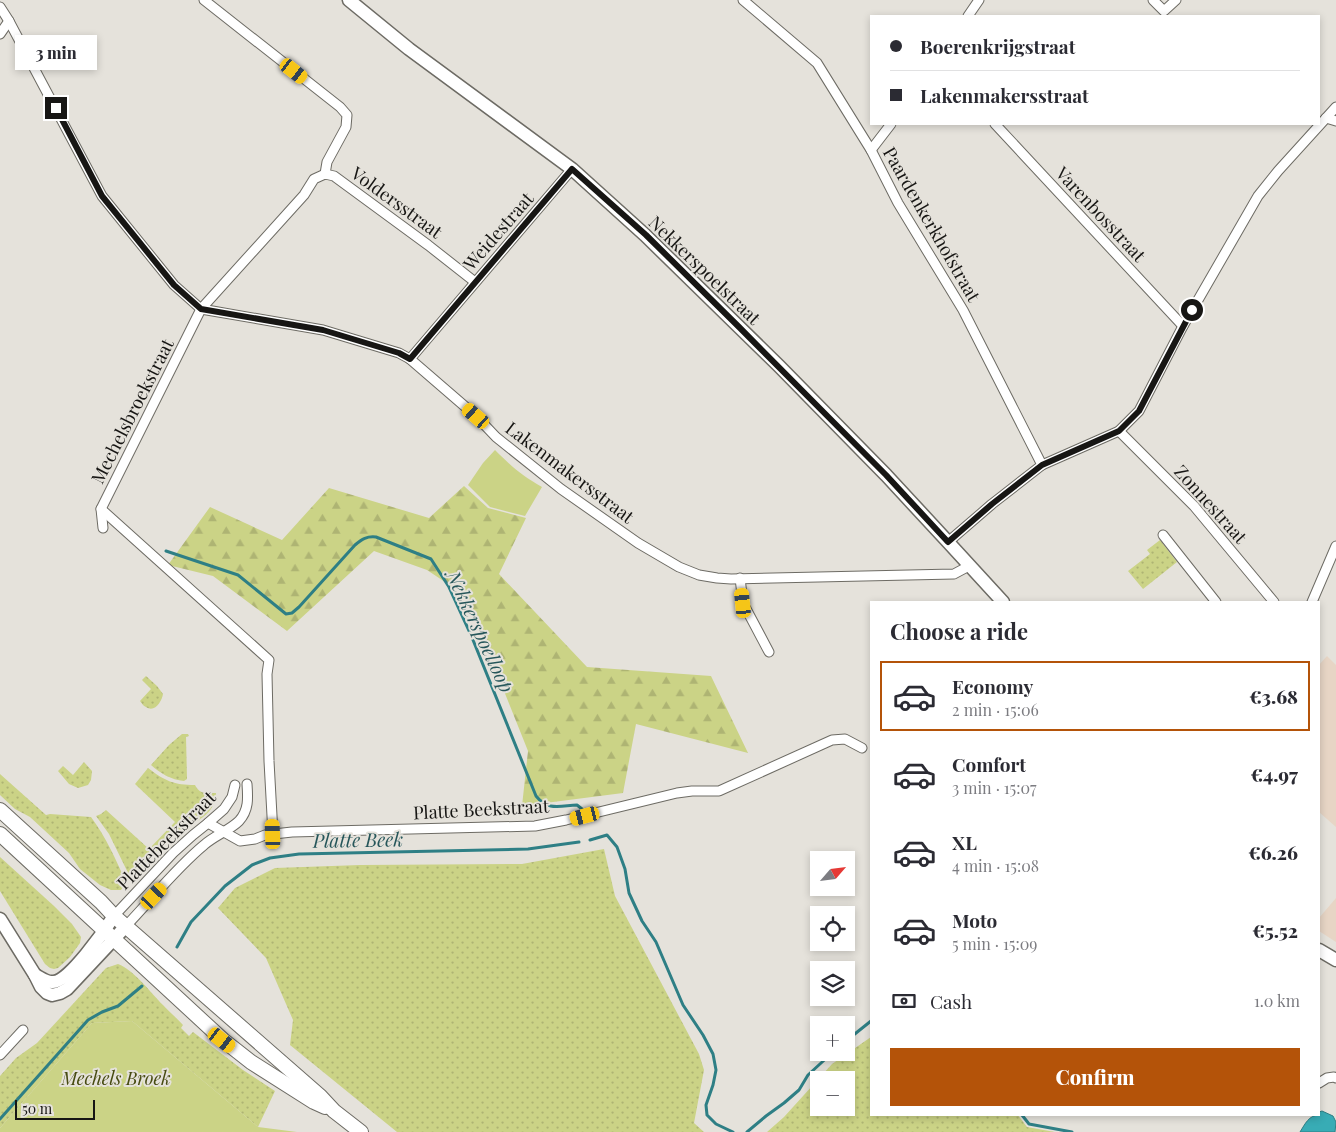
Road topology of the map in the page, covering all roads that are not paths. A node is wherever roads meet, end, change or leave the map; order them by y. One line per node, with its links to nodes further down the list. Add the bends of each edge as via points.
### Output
1 (204, 0): 20 (street, via 347,115 346,127 327,162)
2 (349, 0): 19 (main road, Nekkerspoelstraat, via 409,49)
3 (979, 0): 8 (street)
4 (1152, 0): 5 (street, via 1164,12)
5 (1176, 0)
6 (748, 2): 18 (street, Paardenkerkhofstraat, via 817,63)
7 (0, 7): 9 (street)
8 (969, 15)
9 (9, 21): 10 (street); 22 (street, via 102,196 174,285)
10 (0, 34)
11 (1336, 107): 12 (street)
12 (1326, 118): 13 (street); 17 (street)
13 (1336, 121)
14 (889, 125): 18 (street)
15 (996, 125): 23 (street, Varenbosstraat)
16 (1320, 125): 23 (street, via 1258,196)
17 (1320, 125)
18 (871, 150): 26 (street, Paardenkerkhofstraat, via 898,202 963,310)
19 (572, 169): 21 (street, Weidestraat); 30 (main road, Nekkerspoelstraat, via 646,235 886,475)
20 (325, 174): 21 (street, Voldersstraat, via 334,176); 22 (street, Voldersstraat, via 314,179 304,195)
21 (474, 282): 24 (street, Weidestraat)
22 (201, 309): 24 (street, Lakenmakersstraat, via 323,330); 27 (street, Mechelsbroekstraat)
23 (1183, 326): 25 (street, via 1139,411)
24 (410, 359): 33 (street, Lakenmakersstraat, via 496,437 561,489 638,543 679,567 700,575)
25 (1119, 431): 26 (street); 36 (street, Zonnestraat, via 1194,506)
26 (1042, 465): 30 (street)
27 (100, 509): 28 (street, Mechelsbroekstraat); 46 (street, via 269,660 268,742)
28 (103, 528)
29 (1163, 535): 35 (street)
30 (948, 542): 32 (main road, Nekkerspoelstraat)
31 (1336, 546): 37 (street)
32 (969, 566): 33 (street, Lakenmakersstraat, via 954,574); 34 (main road, Nekkerspoelstraat)
33 (740, 578): 38 (street, via 743,603)
34 (1002, 601)
35 (1215, 601)
36 (1273, 601)
37 (1312, 601)
38 (769, 652)
39 (862, 748): 46 (street, Platte Beekstraat, via 845,739 832,740 719,791 677,793 535,826)
40 (247, 784): 44 (street, Plattebeekstraat, via 245,811)
41 (235, 785): 43 (street, Plattebeekstraat, via 224,809)
42 (0, 810): 47 (main road)
43 (208, 824): 44 (street, Platte Beekstraat); 47 (street, Plattebeekstraat, via 173,853)
44 (224, 831): 46 (street, Platte Beekstraat, via 240,841); 49 (street, Plattebeekstraat, via 185,862)
45 (0, 834): 50 (main road)
46 (273, 834)
47 (114, 916): 49 (main road); 50 (main road)
48 (0, 919): 50 (main road, via 41,987 52,995 67,989)
49 (126, 926): 50 (main road); 57 (main road)
50 (110, 935): 57 (main road, via 222,1040 314,1102)
51 (1320, 951): 52 (main road)
52 (1336, 960)
53 (22, 1030): 54 (street)
54 (0, 1055)
55 (1336, 1078): 56 (street)
56 (1320, 1082)
57 (334, 1111): 58 (main road)
58 (361, 1132)

